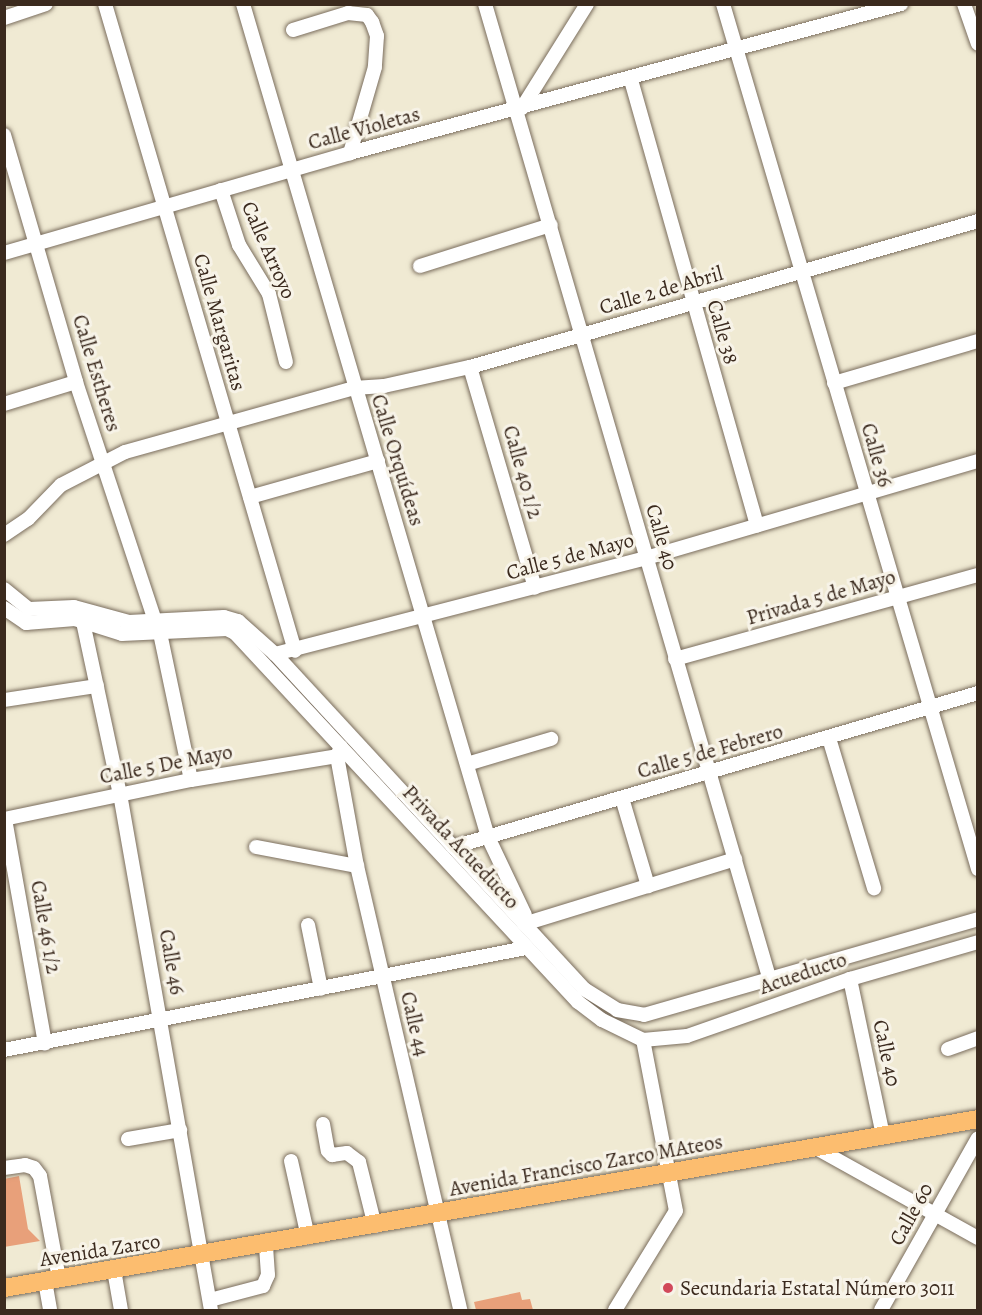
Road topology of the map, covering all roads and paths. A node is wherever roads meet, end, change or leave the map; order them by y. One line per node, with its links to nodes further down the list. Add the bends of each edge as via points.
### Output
1 (46, 4): 9 (street)
2 (105, 4): 19 (street, Calle Margaritas)
3 (243, 4): 17 (street, Calle Orquídeas)
4 (485, 4): 14 (street, Calle 40)
5 (587, 4): 14 (street)
6 (723, 4): 12 (street, Calle 36)
7 (901, 4): 12 (street, Calle Violetas)
8 (964, 4): 11 (street)
9 (4, 18)
10 (293, 30): 16 (street, via 348,13 367,15 372,22 377,36 375,67)
11 (978, 44)
12 (736, 52): 13 (street, Calle Violetas); 25 (street, Calle 36)
13 (631, 80): 14 (street, Calle Violetas); 26 (street, Calle 38)
14 (519, 109): 16 (street, Calle Violetas); 21 (street, Calle 40)
15 (4, 135): 22 (street, Calle Estheres)
16 (350, 153): 17 (street, Calle Violetas)
17 (291, 170): 18 (street, Calle Violetas); 33 (street, Calle Orquídeas)
18 (221, 190): 19 (street, Calle Violetas); 29 (street, Calle Arroyo, via 239,245 269,294)
19 (164, 206): 22 (street, Calle Violetas); 35 (street, Calle Margaritas)
20 (978, 221): 25 (street, Calle 2 de Abril)
21 (551, 225): 24 (street); 27 (street, Calle 40)
22 (36, 243): 23 (street, Calle Violetas); 31 (street, Calle Estheres)
23 (4, 253)
24 (420, 266)
25 (801, 271): 26 (street, Calle 2 de Abril); 32 (street, Calle 36)
26 (692, 303): 27 (street, Calle 2 de Abril); 41 (street, Calle 38)
27 (583, 335): 30 (street, Calle 2 de Abril); 43 (street, Calle 40)
28 (978, 341): 32 (street)
29 (286, 362)
30 (470, 367): 33 (street, Calle 2 de Abril, via 384,386); 45 (street, Calle 40 1/2)
31 (76, 382): 34 (street); 36 (street, Calle Estheres)
32 (834, 383): 39 (street, Calle 36)
33 (354, 388): 35 (street); 37 (street, Calle Orquídeas)
34 (4, 404)
35 (228, 422): 36 (street); 40 (street, Calle Margaritas)
36 (103, 461): 42 (street, via 49,494 28,519); 51 (street, Calle Estheres)
37 (378, 461): 40 (street); 49 (street, Calle Orquídeas)
38 (978, 461): 39 (street, Calle 5 de Mayo)
39 (866, 493): 41 (street, Calle 5 de Mayo); 47 (street, Calle 36)
40 (250, 498): 52 (street, Calle Margaritas)
41 (757, 526): 43 (street, Calle 5 de Mayo)
42 (4, 536)
43 (646, 558): 45 (street, Calle 5 de Mayo); 54 (street, Calle 40)
44 (978, 575): 47 (street, Privada 5 de Mayo)
45 (535, 588): 49 (street, Calle 5 de Mayo)
46 (4, 589): 51 (street, via 29,609 74,607 112,620)
47 (897, 597): 54 (street, Privada 5 de Mayo); 58 (street, Calle 36)
48 (4, 608): 50 (street, via 26,623)
49 (424, 616): 52 (street, Calle 5 de Mayo); 62 (street, Calle Orquídeas)
50 (83, 622): 51 (street, via 122,634); 55 (street, Calle 46)
51 (158, 627): 53 (street, via 231,618); 64 (street, Calle Estheres)
52 (295, 651): 53 (street, Calle 5 de Mayo)
53 (270, 658): 61 (street, Privada Acueducto); 70 (street, Privada Acueducto)
54 (675, 659): 63 (street, Calle 40)
55 (97, 686): 57 (street); 65 (street, Calle 46)
56 (978, 693): 58 (street, Calle 5 de Febrero)
57 (4, 700)
58 (929, 707): 59 (street, Calle 5 de Febrero); 73 (street, Calle 36)
59 (830, 738): 63 (street, Calle 5 de Febrero); 76 (street)
60 (551, 739): 62 (street)
61 (339, 751): 64 (street, Calle 5 De Mayo); 72 (street, Calle 44); 75 (street, Privada Acueducto)
62 (467, 764): 68 (street, Calle Orquídeas)
63 (709, 773): 66 (street, Calle 5 de Febrero); 71 (street, Calle 40)
64 (191, 780): 65 (street, Calle 5 De Mayo)
65 (120, 794): 67 (street, Calle 5 De Mayo); 87 (street, Calle 46)
66 (622, 798): 68 (street, Calle 5 de Febrero); 74 (street)
67 (5, 819): 90 (street, Calle 46 1/2)
68 (488, 837): 70 (street, Calle 5 de Febrero); 78 (street, Calle Orquídeas)
69 (256, 847): 72 (street)
70 (453, 847): 75 (street, Privada Acueducto)
71 (735, 859): 74 (street); 83 (street, Calle 40)
72 (357, 866): 82 (street, Calle 44)
73 (978, 869)
74 (648, 886): 78 (street)
75 (482, 888): 78 (street, Privada Acueducto); 81 (street, Privada Acueducto)
76 (874, 888)
77 (978, 919): 83 (street, Acueducto)
78 (527, 923): 86 (street, Privada Acueducto, via 584,989 617,1010)
79 (308, 925): 85 (street)
80 (978, 942): 84 (street, Acueducto)
81 (526, 948): 82 (street); 89 (street, Privada Acueducto, via 589,1011)
82 (382, 976): 85 (street); 104 (street, Calle 44)
83 (769, 977): 86 (street, Acueducto)
84 (850, 979): 89 (street, Acueducto, via 687,1036); 96 (street, Calle 40)
85 (321, 989): 87 (street)
86 (644, 1015)
87 (162, 1021): 90 (street); 95 (street, Calle 46)
88 (978, 1038): 91 (street)
89 (643, 1040): 102 (street)
90 (45, 1043): 92 (street)
91 (948, 1049)
92 (4, 1050)
93 (978, 1119): 96 (main road, Avenida Francisco Zarco MAteos)
94 (323, 1124): 105 (street, via 328,1151 347,1153 359,1162)
95 (180, 1130): 98 (street); 109 (street, Calle 46)
96 (883, 1136): 99 (main road, Avenida Francisco Zarco MAteos)
97 (978, 1138): 103 (street, Calle 60)
98 (128, 1139)
99 (816, 1148): 102 (main road, Avenida Francisco Zarco MAteos); 103 (street)
100 (291, 1161): 106 (street)
101 (4, 1168): 111 (street, via 25,1165 40,1176)
102 (671, 1172): 104 (main road, Avenida Francisco Zarco MAteos); 117 (street, via 676,1211)
103 (935, 1214): 107 (street); 118 (street, Calle 60)
104 (437, 1215): 105 (main road, Avenida Francisco Zarco MAteos); 116 (street, Calle 44)
105 (375, 1226): 106 (main road, Avenida Francisco Zarco MAteos)
106 (308, 1237): 108 (main road, Avenida Francisco Zarco MAteos)
107 (978, 1238)
108 (266, 1245): 109 (main road, Avenida Francisco Zarco MAteos); 113 (street, via 268,1275 263,1286)
109 (203, 1256): 110 (main road, Avenida Zarco); 113 (street, Calle 46)
110 (114, 1270): 111 (main road, Avenida Zarco); 115 (street)
111 (52, 1280): 112 (main road, Avenida Zarco); 114 (street)
112 (4, 1288)
113 (210, 1305)
114 (50, 1311)
115 (121, 1311)
116 (460, 1311)
117 (615, 1311)
118 (881, 1311)

